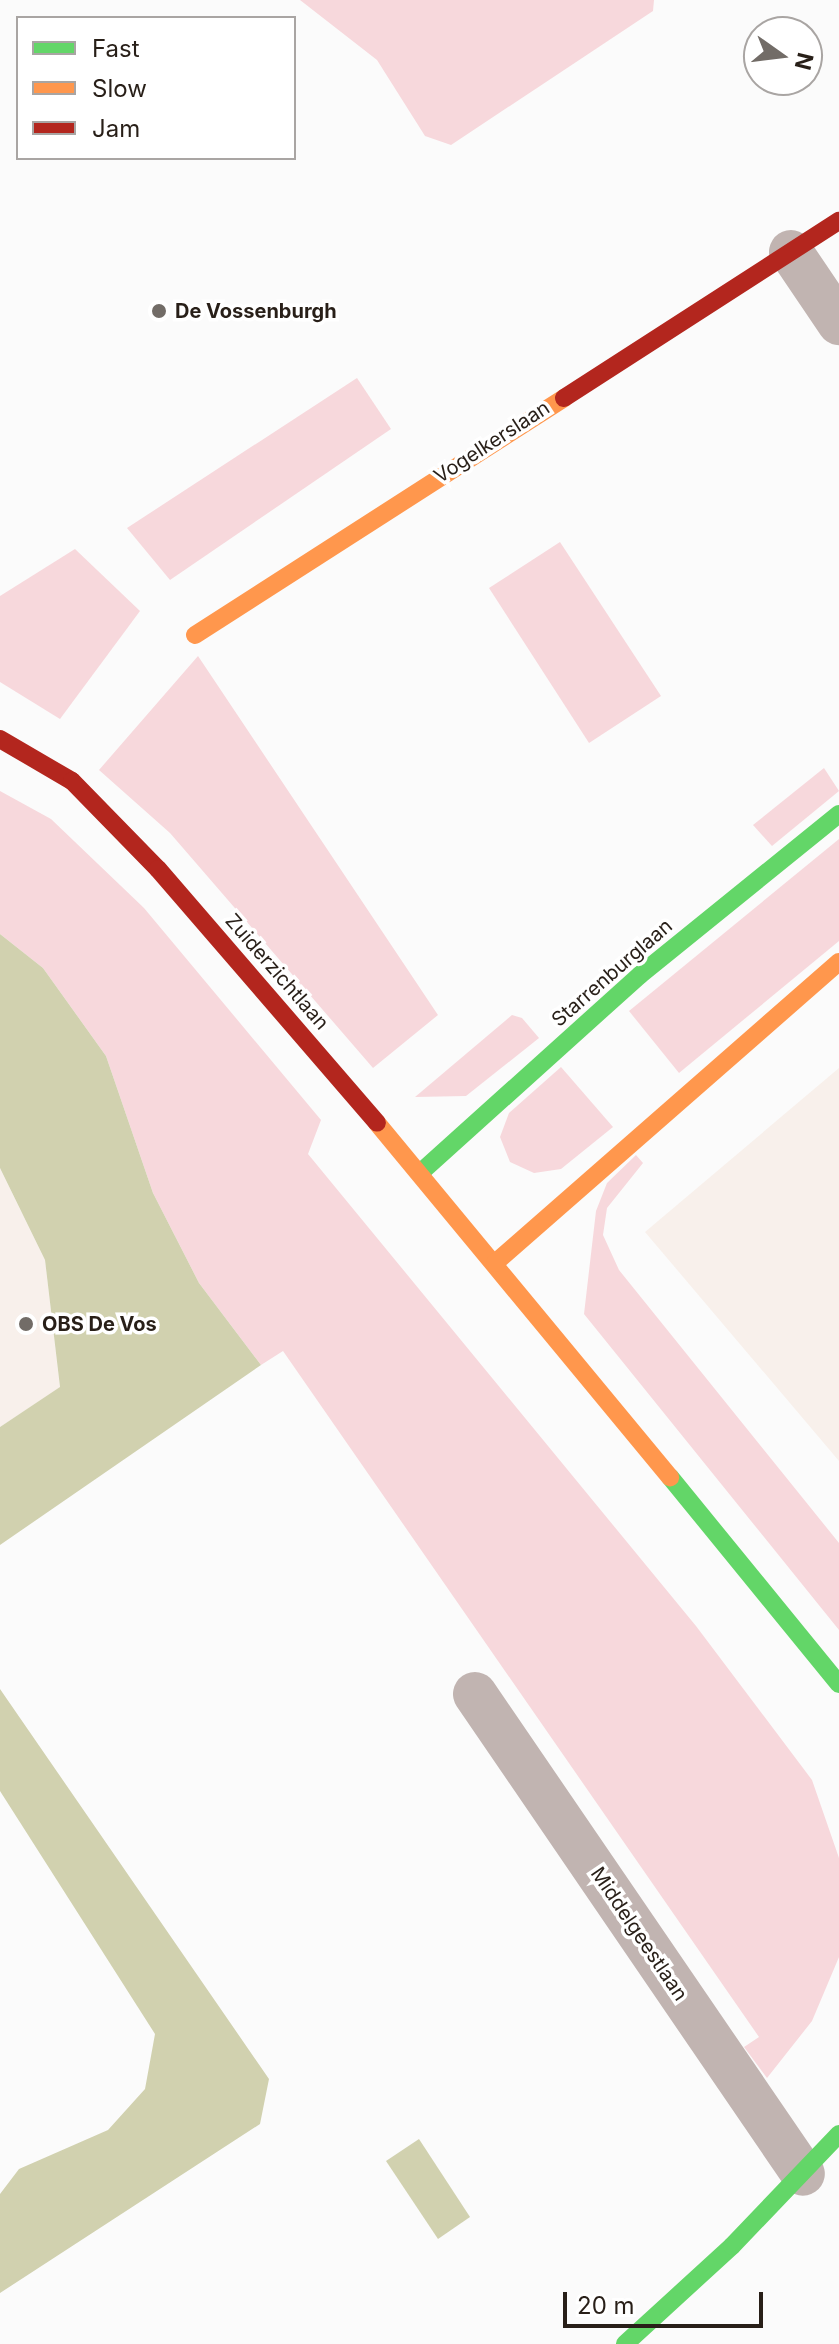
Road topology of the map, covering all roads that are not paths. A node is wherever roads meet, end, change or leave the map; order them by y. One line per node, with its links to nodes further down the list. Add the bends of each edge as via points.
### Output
1 (839, 221): 2 (street, Vogelkerslaan)
2 (791, 252): 3 (street); 4 (street, Vogelkerslaan)
3 (839, 323)
4 (195, 635)
5 (0, 739): 8 (street, Zuiderzichtlaan, via 72,781 158,869)
6 (839, 814): 8 (street, Starrenburglaan, via 640,975)
7 (839, 962): 9 (street)
8 (420, 1173): 9 (street, Zuiderzichtlaan)
9 (495, 1263): 10 (street)
10 (839, 1684)
11 (475, 1694): 13 (street, Middelgeestlaan)
12 (839, 2134): 13 (street)
13 (803, 2174): 14 (street)
14 (625, 2344)

